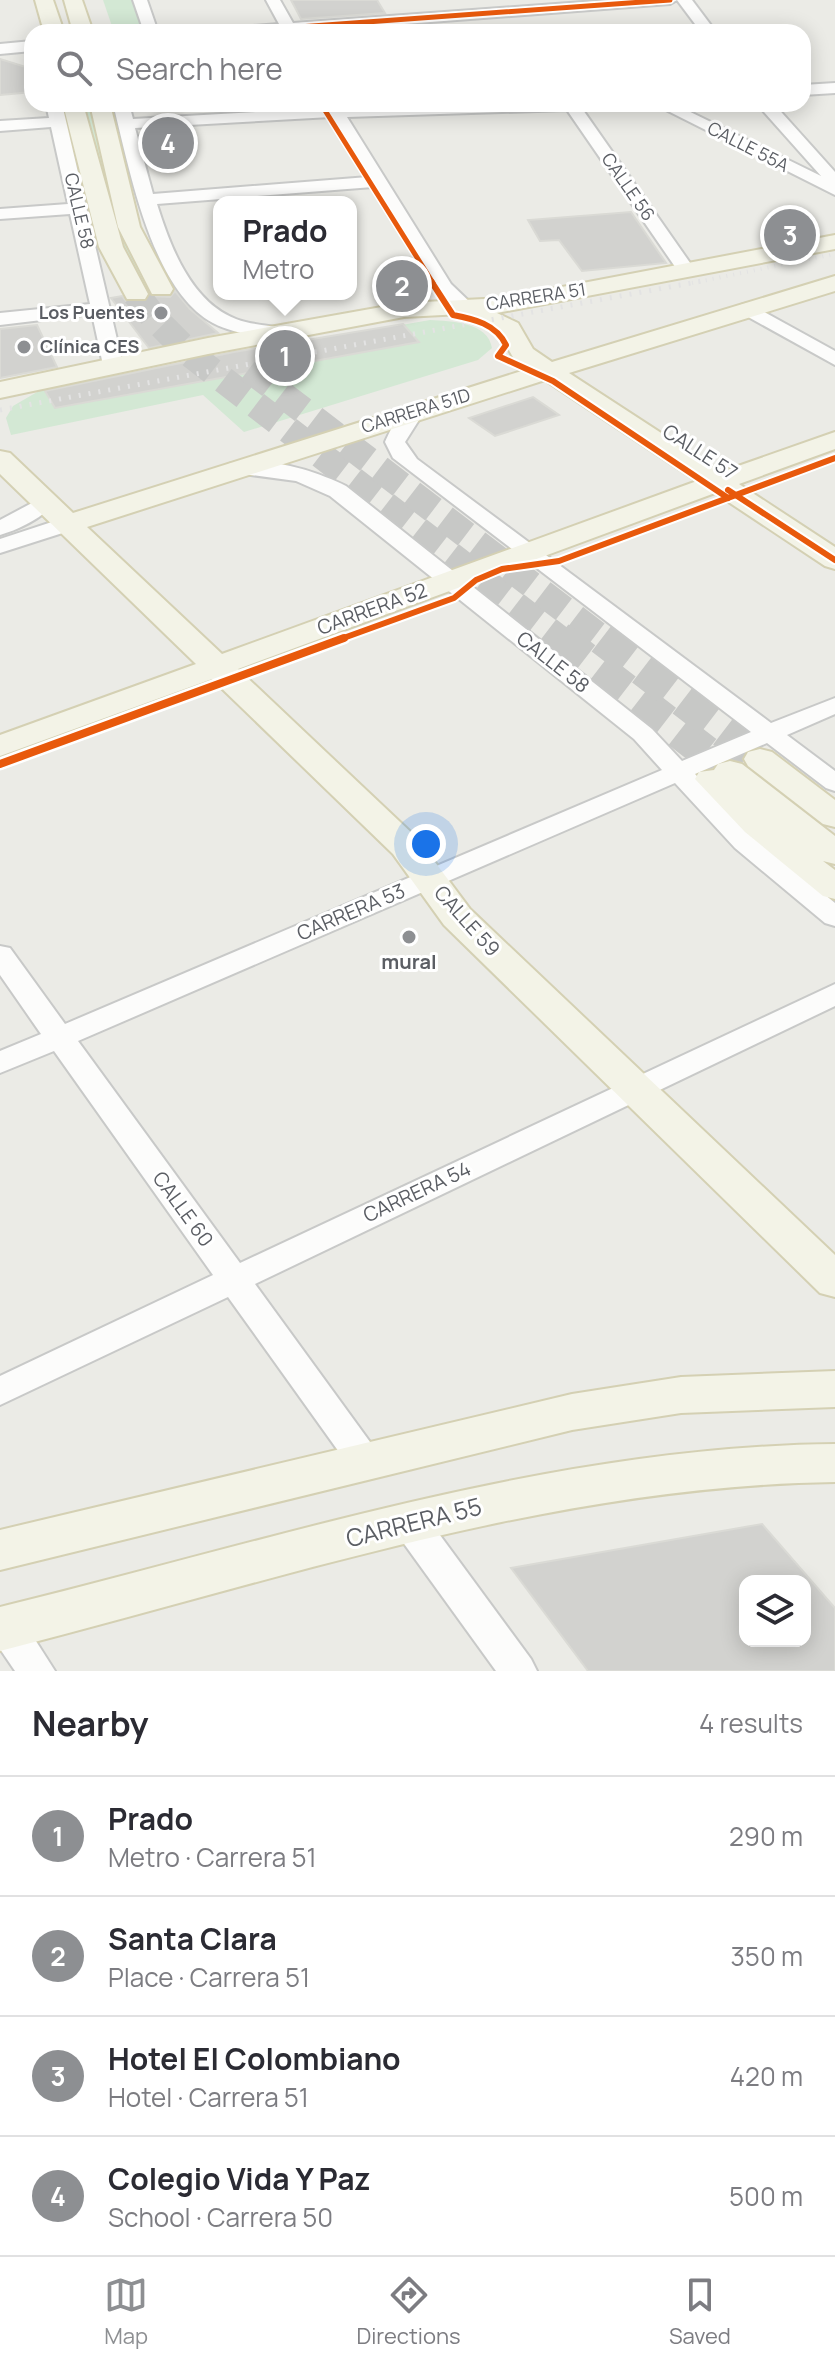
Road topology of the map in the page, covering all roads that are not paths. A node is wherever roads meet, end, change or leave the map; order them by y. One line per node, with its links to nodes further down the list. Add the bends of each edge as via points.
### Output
1 (44, 0): 8 (main road)
2 (73, 0): 9 (main road)
3 (140, 0): 10 (street)
4 (273, 0): 11 (street)
5 (670, 0): 7 (street)
6 (684, 0): 14 (street)
7 (505, 12): 12 (street); 13 (street)
8 (52, 24)
9 (80, 24)
10 (148, 24)
11 (287, 24)
12 (332, 24)
13 (514, 24)
14 (703, 24)
15 (24, 47): 16 (street)
16 (0, 49)
17 (835, 88): 18 (street)
18 (811, 90)
19 (54, 112): 30 (street)
20 (62, 112): 35 (street, CALLE 58)
21 (63, 112): 41 (main road, via 111,247)
22 (102, 112): 40 (main road, via 129,227)
23 (123, 112): 29 (street)
24 (282, 112): 29 (street)
25 (336, 112): 31 (street, CALLE 57)
26 (576, 112): 38 (street, CALLE 56)
27 (678, 112): 33 (street, CALLE 55A)
28 (772, 112): 32 (street)
29 (126, 124): 34 (street)
30 (0, 126)
31 (379, 181): 34 (street); 42 (street, CALLE 57, via 444,287)
32 (835, 182)
33 (835, 190)
34 (148, 200): 46 (street, via 171,262 203,306 223,321)
35 (78, 208): 36 (street); 43 (street, CALLE 58)
36 (0, 214)
37 (835, 242): 38 (main road, CARRERA 51)
38 (686, 270): 42 (main road, CARRERA 51, via 504,305)
39 (835, 283): 44 (main road, CARRERA 51D)
40 (161, 289)
41 (136, 294)
42 (466, 307): 46 (main road, CARRERA 51, via 404,310); 49 (main road, CALLE 57, via 509,328 523,354)
43 (100, 308): 45 (street); 48 (street, CALLE 58)
44 (748, 309): 47 (street); 49 (main road, CARRERA 51D)
45 (0, 319)
46 (278, 333): 48 (main road, CARRERA 51)
47 (835, 359)
48 (113, 365): 50 (main road, CARRERA 51)
49 (547, 371): 51 (main road, CARRERA 51D); 55 (main road, CALLE 57)
50 (2, 390)
51 (414, 412): 54 (main road, CARRERA 51D); 59 (street, via 397,434 400,454)
52 (835, 440): 55 (main road, CARRERA 52)
53 (0, 459): 56 (main road, CALLE 59)
54 (236, 468): 56 (main road, CARRERA 51D, via 113,509); 61 (street, CALLE 58, via 288,472 325,484)
55 (717, 483): 59 (main road, CARRERA 52); 60 (main road, CALLE 57)
56 (56, 513): 57 (street); 58 (street); 62 (main road, CALLE 59)
57 (0, 528)
58 (0, 546)
59 (527, 552): 61 (main road, CARRERA 52); 65 (street)
60 (835, 560)
61 (450, 580): 62 (main road, CARRERA 52); 66 (street, CALLE 58, via 635,727)
62 (216, 666): 64 (main road, CARRERA 52); 72 (main road, CALLE 59, via 405,846)
63 (835, 705): 65 (street, CARRERA 53)
64 (0, 746)
65 (742, 761): 66 (street, CARRERA 53); 67 (street); 68 (main road); 71 (main road); 73 (main road, via 757,825)
66 (677, 772): 72 (street, CARRERA 53); 74 (street, CALLE 58, via 744,842)
67 (835, 783)
68 (803, 792): 69 (main road); 70 (main road)
69 (835, 809)
70 (835, 817)
71 (835, 853)
72 (430, 879): 77 (street, CARRERA 53); 79 (main road, CALLE 59, via 457,917)
73 (835, 888)
74 (835, 917)
75 (0, 955): 77 (street, CALLE 60)
76 (835, 994): 79 (street, CARRERA 54)
77 (59, 1037): 78 (street, CARRERA 53); 80 (street, CALLE 60)
78 (0, 1063)
79 (636, 1089): 80 (street, CARRERA 54); 81 (main road, CALLE 59)
80 (234, 1280): 83 (street, CARRERA 54); 84 (street, CALLE 60)
81 (835, 1281)
82 (835, 1389): 84 (main road, via 720,1392 621,1403)
83 (0, 1391)
84 (366, 1463): 87 (main road)
85 (835, 1463): 86 (main road, CARRERA 55, via 753,1464 612,1480)
86 (410, 1523): 88 (main road, CARRERA 55); 90 (street)
87 (0, 1550)
88 (2, 1625): 89 (street)
89 (36, 1671)
90 (518, 1671)

